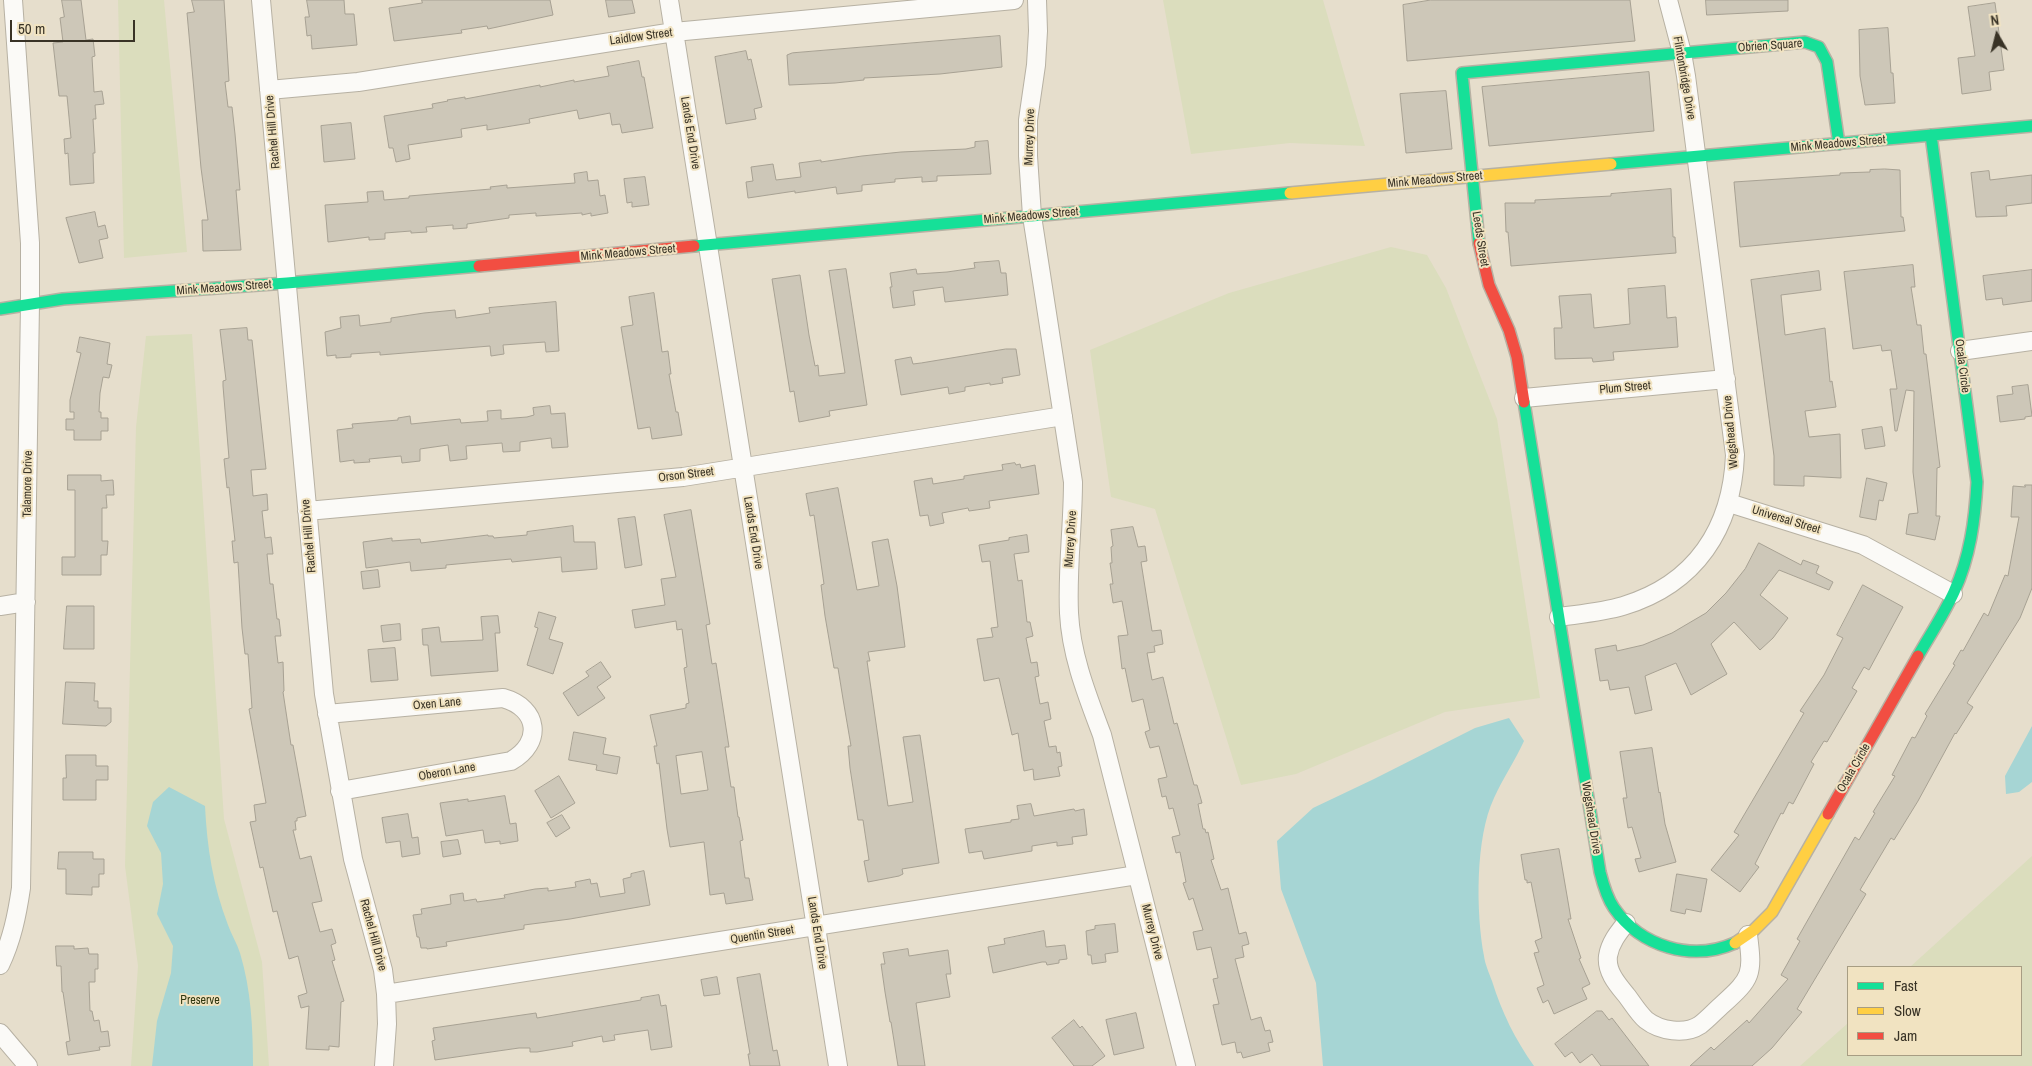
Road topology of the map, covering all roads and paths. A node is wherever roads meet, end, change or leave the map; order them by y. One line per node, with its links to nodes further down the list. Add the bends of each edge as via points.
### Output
1 (13, 0): 8 (street, Talamore Drive)
2 (262, 0): 10 (street, Rachel Hill Drive)
3 (669, 0): 7 (street, Lands End Drive)
4 (1014, 0): 7 (street, Laidlow Street)
5 (1037, 0): 16 (street, Murrey Drive, via 1036,65 1028,120)
6 (1668, 0): 9 (street, Flintonbridge Drive)
7 (674, 32): 10 (street, Laidlow Street, via 358,82); 17 (street, Lands End Drive)
8 (8, 39): 19 (street, Talamore Drive, via 30,243)
9 (1682, 53): 13 (street, Obrien Square, via 1804,42 1819,48 1826,62); 14 (street, Flintonbridge Drive); 15 (street, Leeds Street, via 1462,73)
10 (270, 90): 18 (street, Rachel Hill Drive)
11 (2032, 126): 12 (street, Mink Meadows Street)
12 (1931, 135): 13 (street, Mink Meadows Street); 22 (street, Ocala Circle)
13 (1839, 144): 14 (street, Mink Meadows Street)
14 (1696, 156): 15 (street, Mink Meadows Street); 23 (street, Wogshead Drive)
15 (1472, 177): 16 (street, Mink Meadows Street); 24 (street, Leeds Street, via 1481,257 1489,285 1509,330)
16 (1032, 216): 17 (street, Mink Meadows Street); 25 (street, Murrey Drive)
17 (707, 246): 18 (street, Mink Meadows Street); 26 (street, Lands End Drive)
18 (287, 283): 19 (street, Mink Meadows Street); 28 (street, Rachel Hill Drive)
19 (30, 303): 20 (street, Mink Meadows Street); 30 (street, Talamore Drive)
20 (0, 309)
21 (2032, 341): 22 (street)
22 (1960, 351): 29 (street, Ocala Circle, via 1977,482 1971,545)
23 (1726, 379): 24 (street, Plum Street); 27 (street, Wogshead Drive, via 1736,455)
24 (1524, 398): 32 (street, Leeds Street)
25 (1063, 416): 26 (street, Orson Street); 36 (street, Murrey Drive, via 1073,482 1068,577 1074,650 1102,735)
26 (743, 467): 28 (street, Orson Street, via 683,476); 38 (street, Lands End Drive)
27 (1729, 503): 29 (street, Universal Street, via 1863,544); 32 (street, Wogshead Drive, via 1708,547 1673,582 1650,596 1623,606)
28 (307, 511): 33 (street, Rachel Hill Drive)
29 (1952, 594): 39 (street, Ocala Circle, via 1772,912)
30 (26, 602): 31 (street); 40 (street, Talamore Drive, via 21,888 16,921)
31 (0, 606)
32 (1559, 617): 37 (street, Wogshead Drive, via 1600,872 1609,899)
33 (327, 714): 34 (street, Oxen Lane, via 503,698 524,708); 35 (street, Rachel Hill Drive)
34 (532, 726): 35 (street, Oberon Lane, via 529,745 511,761)
35 (340, 790): 41 (street, Rachel Hill Drive)
36 (1138, 875): 38 (street, Quentin Street); 46 (street, Murrey Drive)
37 (1626, 923): 39 (street, Ocala Circle, via 1653,943 1691,952 1711,951); 39 (street, via 1611,944 1610,970 1646,1019 1672,1030 1699,1026 1742,986 1749,976 1752,962)
38 (816, 926): 41 (street, Quentin Street); 45 (street, Lands End Drive)
39 (1748, 935)
40 (0, 965)
41 (386, 994): 44 (street, Rachel Hill Drive)
42 (0, 1033): 43 (street)
43 (28, 1066)
44 (384, 1066)
45 (838, 1066)
46 (1186, 1066)

